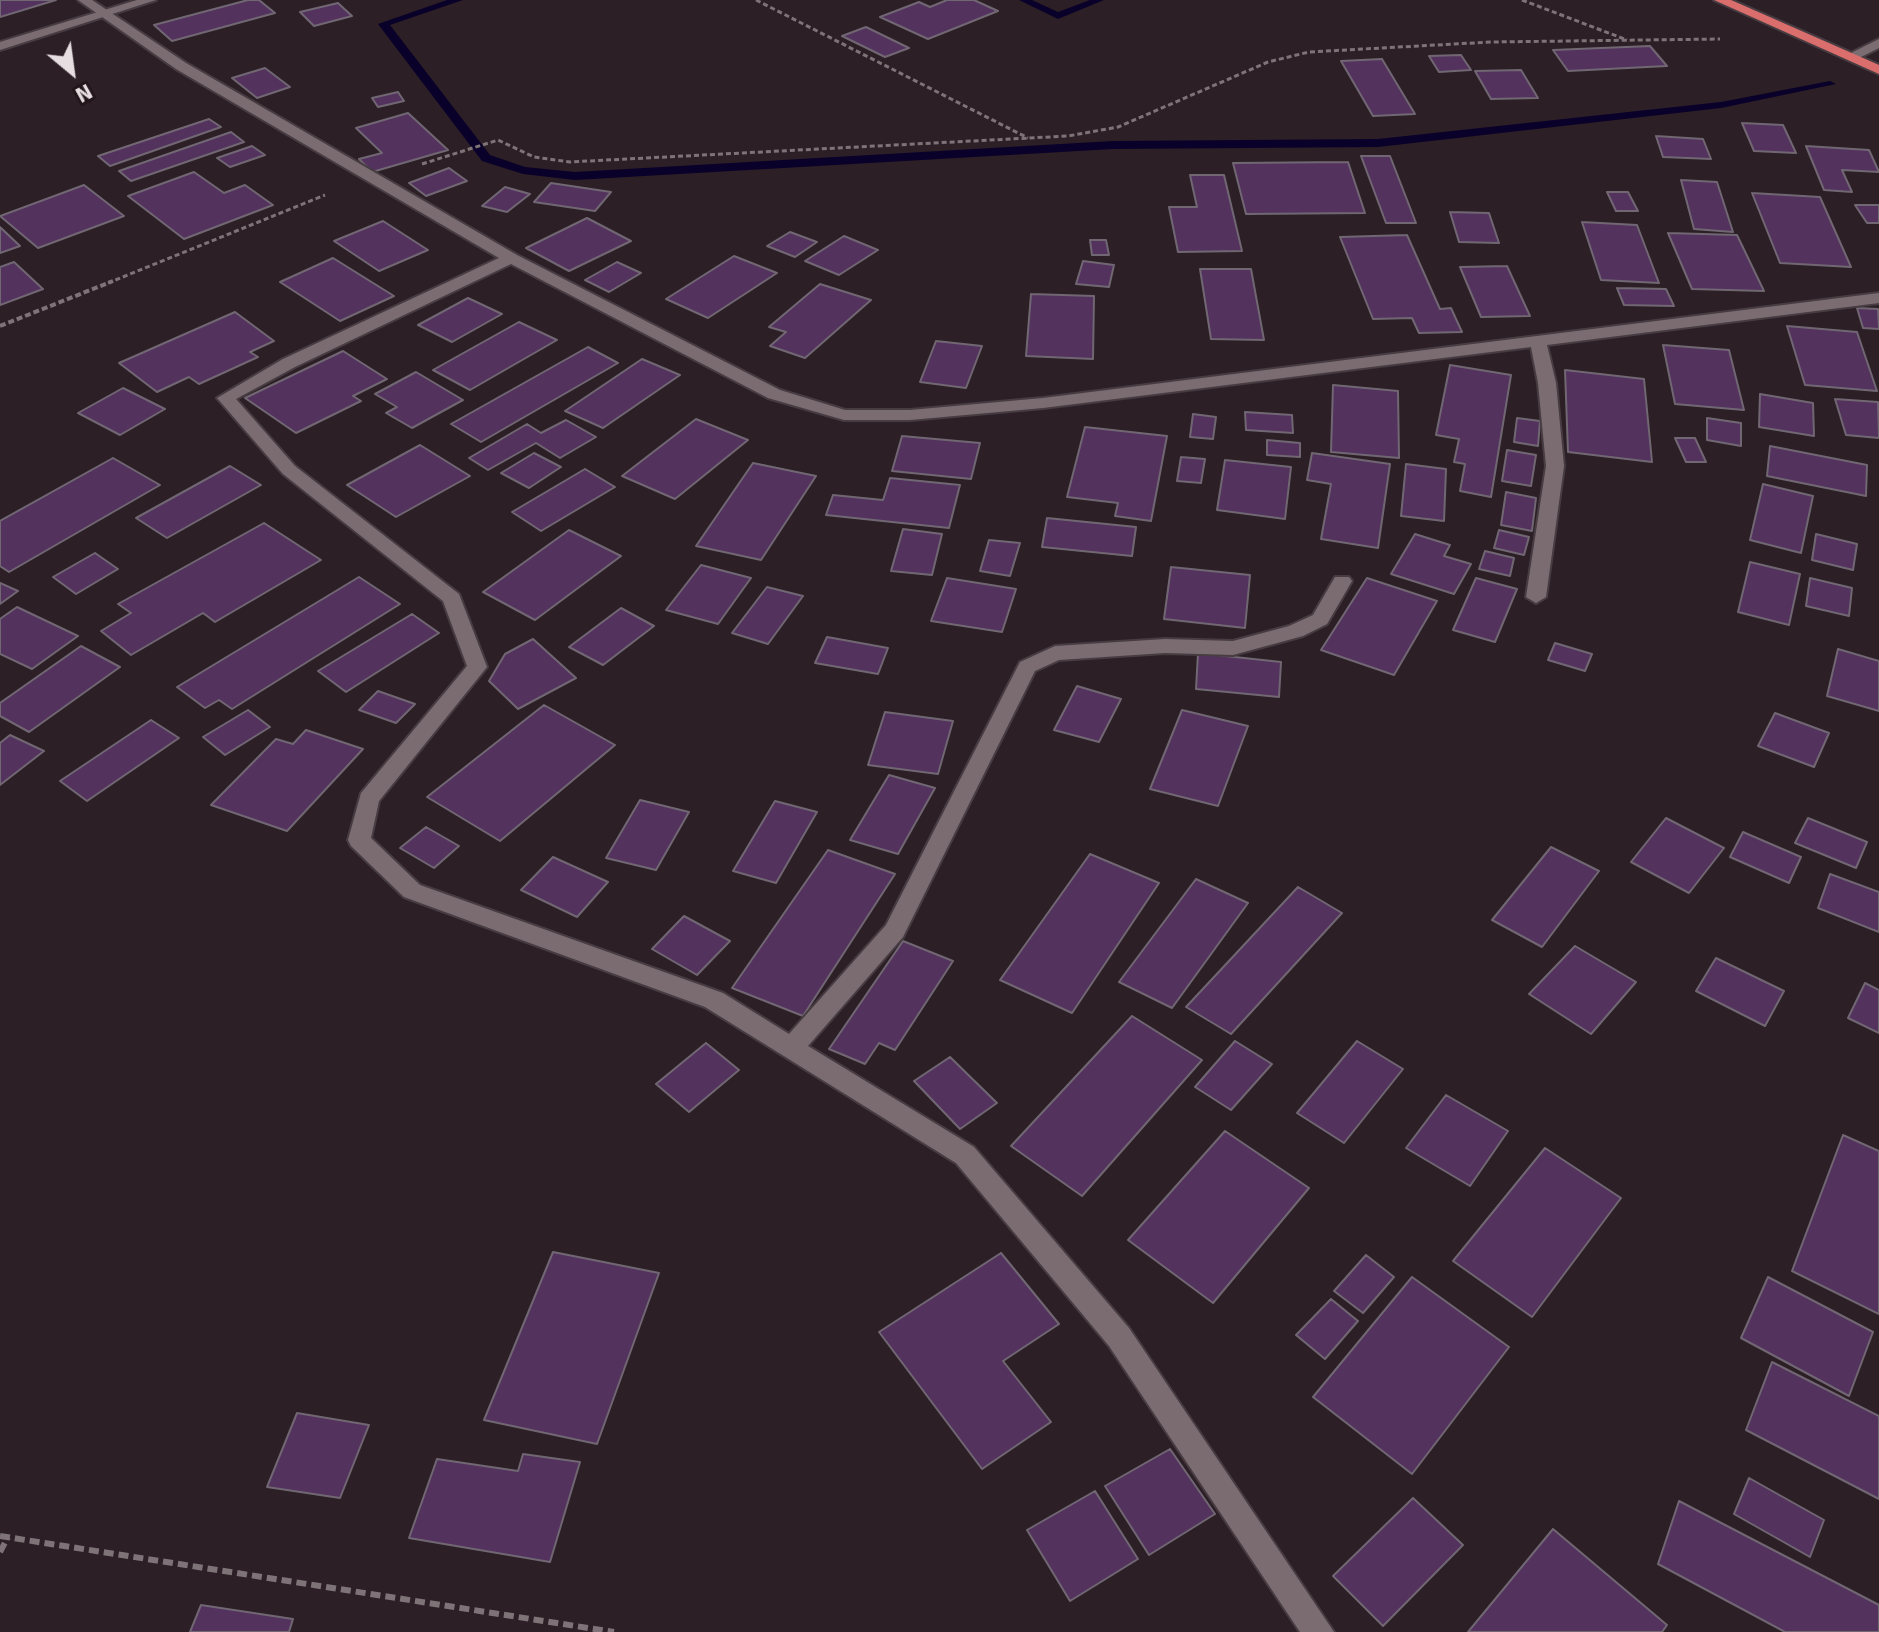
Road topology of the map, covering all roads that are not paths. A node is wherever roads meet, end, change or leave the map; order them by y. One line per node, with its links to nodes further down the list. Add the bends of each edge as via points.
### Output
1 (84, 0): 4 (street)
2 (150, 0): 4 (street)
3 (1720, 0): 7 (highway)
4 (103, 14): 6 (street); 9 (street, via 204,80)
5 (1879, 43): 7 (street)
6 (0, 46)
7 (1850, 57): 8 (highway)
8 (1879, 70)
9 (511, 258): 11 (street, via 774,394 844,415 1043,403); 14 (street, via 226,398 289,470 452,598 477,667 369,799 359,840 412,891 714,1000)
10 (1879, 298): 11 (street)
11 (1538, 340): 13 (street, via 1555,466)
12 (1342, 581): 14 (street, via 1320,619 1296,631 1233,648 1055,653 1027,667 895,931)
13 (1536, 597)
14 (791, 1048): 15 (street, via 965,1155 1119,1337)
15 (1318, 1632)

